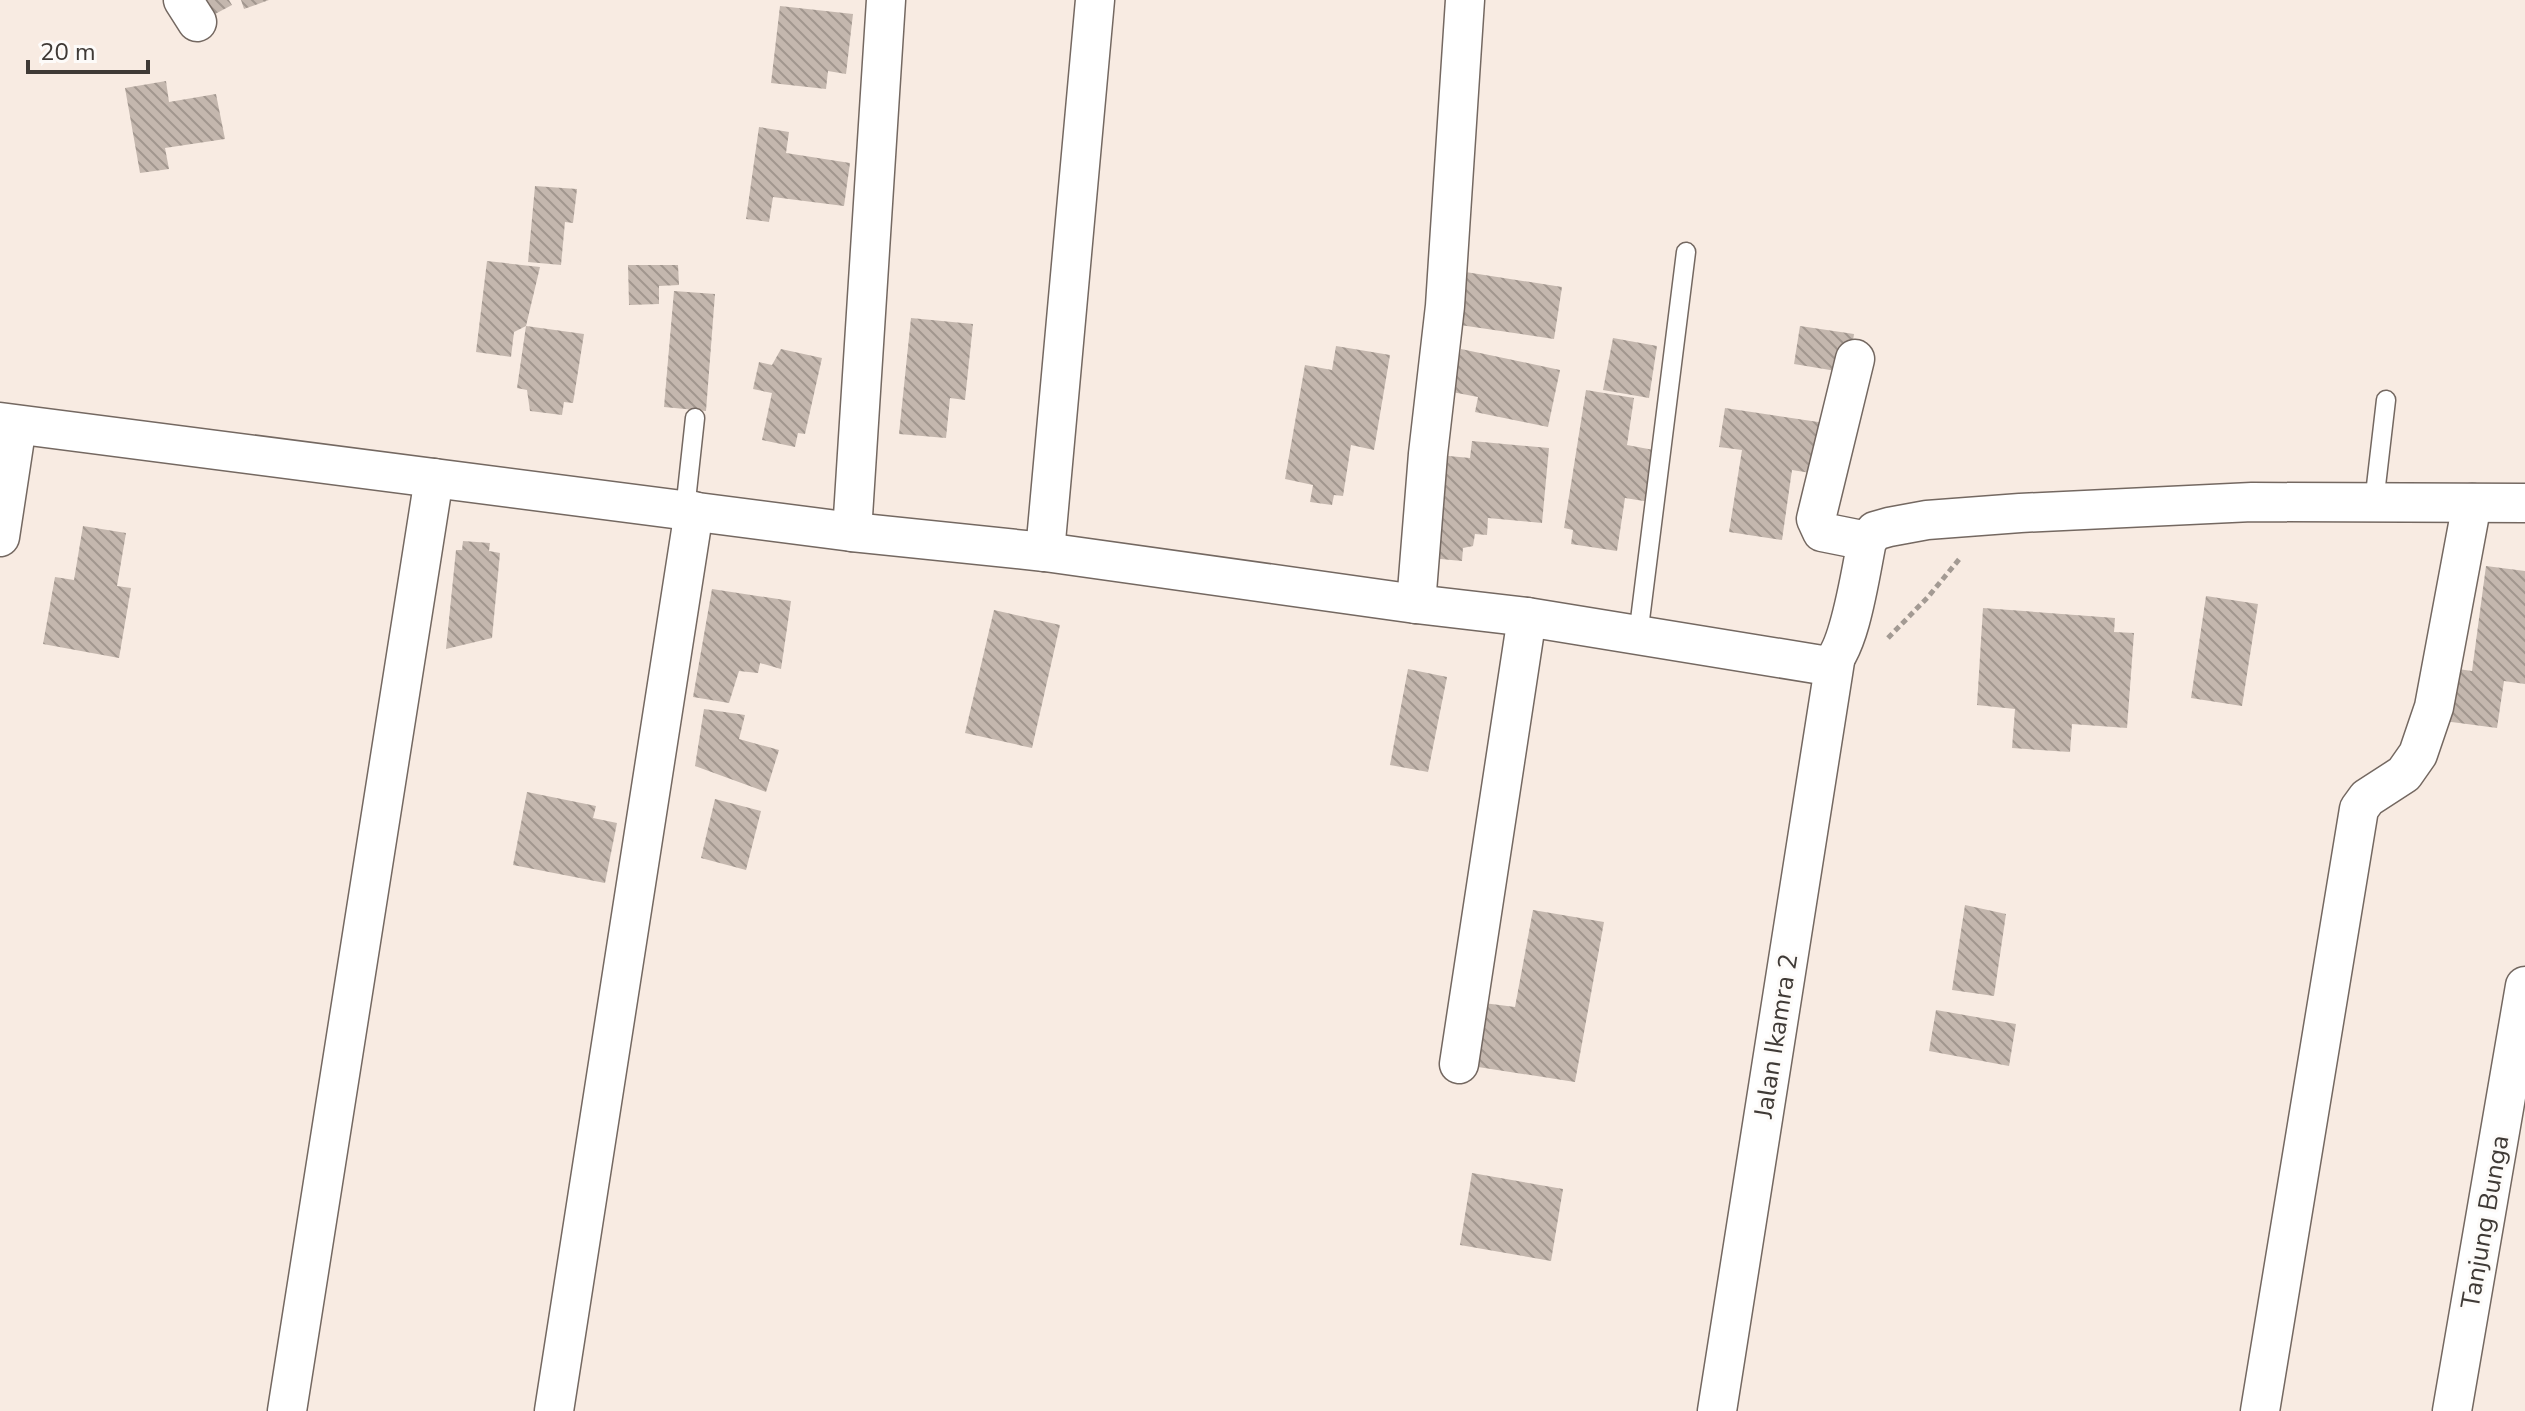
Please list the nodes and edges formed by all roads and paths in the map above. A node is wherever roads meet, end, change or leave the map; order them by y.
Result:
1 (886, 0) edge
2 (1095, 0) edge
3 (1465, 0) edge
4 (1686, 252) dead end
5 (1855, 359) dead end
6 (2386, 400) dead end
7 (695, 418) dead end
8 (8, 424) edge
9 (434, 478) junction
10 (2374, 503) junction
11 (2472, 503) junction
12 (2525, 503) edge
13 (689, 510) junction
14 (852, 532) junction
15 (0, 537) edge
16 (1867, 541) junction
17 (1045, 552) junction
18 (1965, 552) dead end
19 (1416, 604) junction
20 (1527, 617) junction
21 (1638, 636) junction
22 (1835, 661) junction
23 (2525, 986) edge
24 (1459, 1064) dead end
25 (287, 1411) edge
26 (554, 1411) edge
27 (1717, 1411) edge
28 (2260, 1411) edge
29 (2452, 1411) edge

1 - 14 street
2 - 17 street
3 - 19 street
4 - 21 lane
5 - 16 street
6 - 10 lane
7 - 13 lane
8 - 9 street
8 - 15 street
9 - 13 street
9 - 25 street
10 - 11 street
10 - 16 street
11 - 12 street
11 - 28 street
13 - 14 street
13 - 26 street
14 - 17 street
16 - 22 street, Jalan Ikamra 2
17 - 19 street
18 - 22 path
19 - 20 street
20 - 21 street
20 - 24 street
21 - 22 street
22 - 27 street, Jalan Ikamra 2
23 - 29 street, Tanjung Bunga

